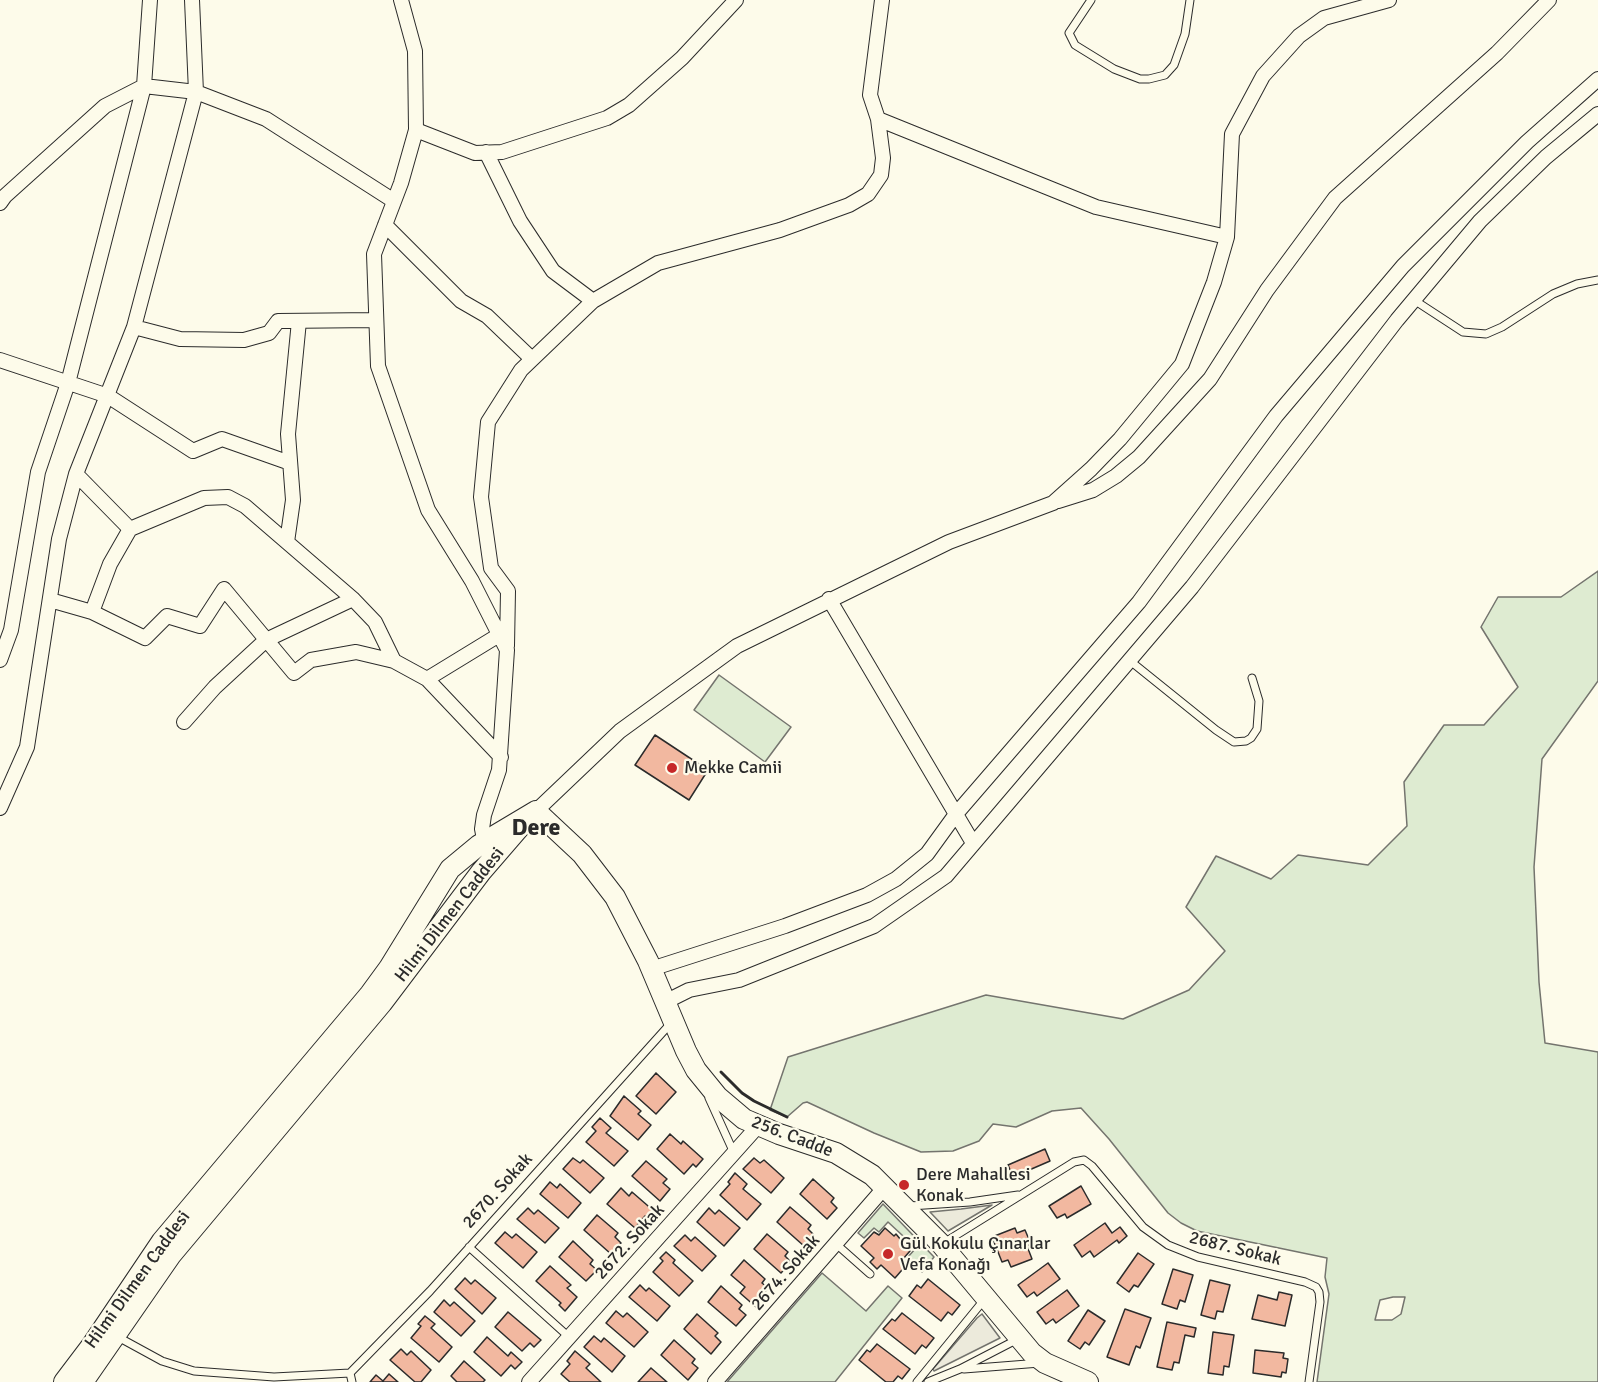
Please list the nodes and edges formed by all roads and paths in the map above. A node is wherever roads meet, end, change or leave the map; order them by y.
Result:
1 (150, 0) edge
2 (192, 0) edge
3 (401, 0) edge
4 (736, 0) edge
5 (882, 0) edge
6 (1090, 0) edge
7 (1190, 0) edge
8 (1389, 0) edge
9 (1549, 0) edge
10 (1598, 79) edge
11 (144, 86) junction
12 (196, 92) junction
13 (1598, 114) edge
14 (878, 119) junction
15 (416, 130) junction
16 (486, 152) junction
17 (394, 201) junction
18 (0, 203) edge
19 (385, 225) junction
20 (1227, 237) junction
21 (1598, 280) edge
22 (1414, 300) junction
23 (593, 301) junction
24 (376, 320) junction
25 (299, 321) junction
26 (134, 327) junction
27 (532, 359) junction
28 (0, 360) edge
29 (68, 383) junction
30 (108, 396) junction
31 (291, 463) junction
32 (76, 474) junction
33 (1053, 503) junction
34 (130, 529) junction
35 (287, 542) junction
36 (353, 599) junction
37 (829, 599) junction
38 (50, 600) junction
39 (92, 612) junction
40 (499, 634) junction
41 (266, 640) junction
42 (507, 650) junction
43 (0, 660) edge
44 (1129, 660) junction
45 (394, 661) junction
46 (1252, 678) dead end
47 (427, 679) junction
48 (184, 722) dead end
49 (501, 757) junction
50 (0, 808) edge
51 (536, 812) junction
52 (956, 814) junction
53 (973, 843) junction
54 (488, 851) junction
55 (651, 969) junction
56 (669, 1012) junction
57 (696, 1070) junction
58 (758, 1126) junction
59 (734, 1153) junction
60 (885, 1187) junction
61 (1023, 1194) junction
62 (905, 1207) junction
63 (835, 1243) junction
64 (941, 1244) junction
65 (469, 1247) junction
66 (870, 1274) dead end
67 (985, 1298) junction
68 (110, 1332) junction
69 (569, 1337) junction
70 (1018, 1339) junction
71 (1045, 1363) junction
72 (960, 1369) junction
73 (350, 1373) junction
74 (274, 1380) edge
75 (531, 1381) edge
76 (64, 1382) edge
77 (83, 1382) edge
78 (352, 1382) edge
79 (715, 1382) edge
80 (917, 1382) edge
81 (928, 1382) edge
82 (1088, 1382) edge
83 (1309, 1382) edge

1 - 11 street
2 - 12 street
3 - 15 street
4 - 16 street
5 - 14 street
6 - 7 lane
8 - 20 street
9 - 33 street
10 - 52 street
11 - 12 street
11 - 18 street
11 - 29 street
12 - 17 street
12 - 26 street
13 - 22 street
14 - 20 street
14 - 23 street
15 - 16 street
15 - 17 street
16 - 23 street
17 - 19 street
19 - 24 street
19 - 27 street
20 - 33 street
21 - 22 lane
22 - 44 street
23 - 27 street
24 - 25 street
24 - 40 street
25 - 26 street
25 - 31 street
26 - 30 street
27 - 42 street
28 - 29 street
29 - 30 street
29 - 43 street
30 - 31 street
30 - 32 street
31 - 35 street
32 - 34 street
32 - 38 street
33 - 37 street
34 - 35 street
34 - 39 street
35 - 36 street
36 - 41 street
36 - 45 street
37 - 51 street
37 - 52 street
38 - 39 street
38 - 50 street
39 - 41 street
40 - 42 street
40 - 47 street
41 - 45 street
41 - 48 street
42 - 49 street
44 - 46 lane
44 - 53 street
45 - 47 street
47 - 49 street
49 - 54 street
51 - 54 street, Hilmi Dilmen Caddesi
51 - 55 street, 256. Cadde
52 - 53 street
52 - 55 street
53 - 56 street
54 - 68 street, Hilmi Dilmen Caddesi
55 - 56 street, 256. Cadde
56 - 57 street, 256. Cadde
56 - 65 lane, 2670. Sokak
57 - 58 street, 256. Cadde
57 - 59 lane
58 - 59 street, 2672. Sokak
58 - 60 street, 256. Cadde
59 - 69 street, 2672. Sokak
60 - 62 street, 256. Cadde
60 - 63 street, 2674. Sokak
61 - 62 lane, 2687. Sokak
61 - 64 lane, 2687. Sokak
61 - 83 lane, 2687. Sokak
62 - 64 street, 256. Cadde
63 - 66 lane
63 - 79 street, 2674. Sokak
64 - 67 street, 256. Cadde
65 - 69 lane
65 - 73 lane, 2670. Sokak
67 - 70 street, 256. Cadde
67 - 80 lane
68 - 74 lane
68 - 76 street, Hilmi Dilmen Caddesi
68 - 77 street, Hilmi Dilmen Caddesi
69 - 75 street, 2672. Sokak
70 - 71 street, 256. Cadde
70 - 72 lane
71 - 72 lane
71 - 82 street, 256. Cadde
72 - 81 lane
73 - 74 lane
73 - 78 lane

